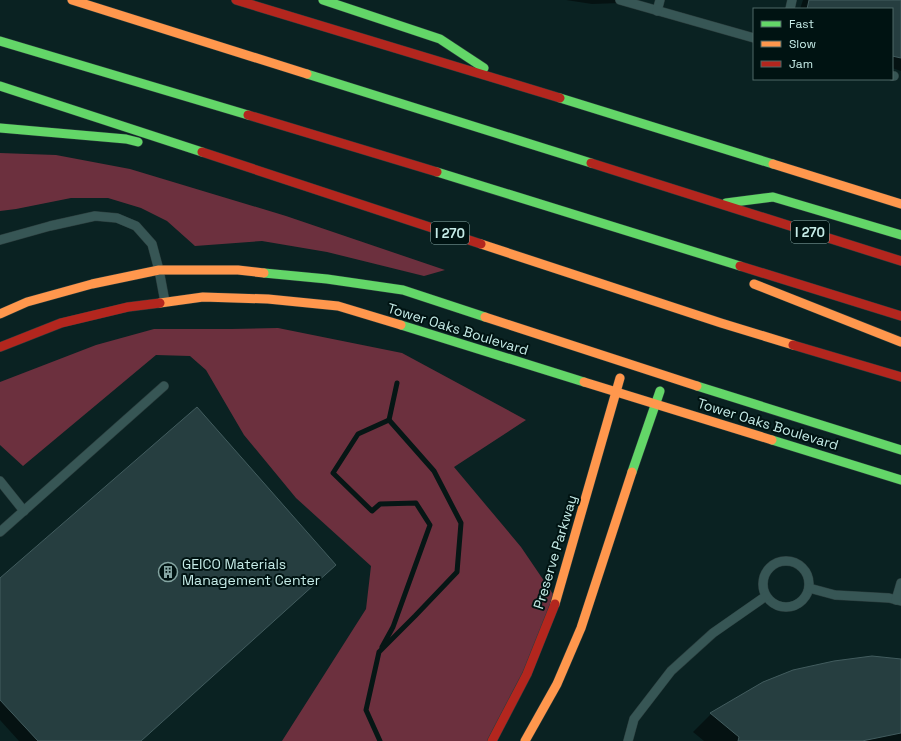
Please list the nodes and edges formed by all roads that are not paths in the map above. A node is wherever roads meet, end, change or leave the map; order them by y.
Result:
1 (72, 0) edge
2 (236, 0) edge
3 (323, 0) edge
4 (620, 0) edge
5 (660, 0) edge
6 (657, 11) junction
7 (753, 38) edge
8 (0, 41) edge
9 (504, 81) junction
10 (0, 86) edge
11 (0, 128) edge
12 (255, 169) junction
13 (719, 204) junction
14 (901, 204) edge
15 (595, 221) junction
16 (901, 235) edge
17 (0, 240) edge
18 (901, 261) edge
19 (704, 264) dead end
20 (159, 270) junction
21 (748, 282) dead end
22 (165, 302) junction
23 (0, 314) edge
24 (901, 316) edge
25 (901, 342) edge
26 (0, 347) edge
27 (624, 363) junction
28 (667, 377) junction
29 (901, 377) edge
30 (164, 386) dead end
31 (616, 392) junction
32 (655, 403) junction
33 (901, 450) edge
34 (901, 480) edge
35 (0, 481) edge
36 (24, 511) junction
37 (0, 532) edge
38 (901, 583) edge
39 (809, 588) junction
40 (766, 596) junction
41 (898, 600) edge
42 (492, 741) edge
43 (525, 741) edge
44 (628, 741) edge

1 - 13 main road, I 270
2 - 9 main road
3 - 9 main road
4 - 6 lane
5 - 6 lane
6 - 7 lane
8 - 15 main road
9 - 14 main road
10 - 12 main road, I 270
11 - 12 main road
12 - 29 main road, I 270
13 - 16 main road
13 - 18 main road, I 270
15 - 19 main road
15 - 24 main road
17 - 20 lane
20 - 22 lane
20 - 23 main road, Tower Oaks Boulevard
20 - 27 main road, Tower Oaks Boulevard
21 - 25 main road
22 - 26 main road, Tower Oaks Boulevard
22 - 31 main road, Tower Oaks Boulevard
27 - 28 main road, Tower Oaks Boulevard
27 - 31 main road, Preserve Parkway
28 - 32 main road
28 - 33 main road, Tower Oaks Boulevard
30 - 36 lane
31 - 32 main road, Tower Oaks Boulevard
31 - 42 main road, Preserve Parkway
32 - 34 main road, Tower Oaks Boulevard
32 - 43 main road
35 - 36 lane
36 - 37 lane
38 - 41 lane
39 - 40 lane
39 - 40 lane
39 - 41 lane
40 - 44 lane

